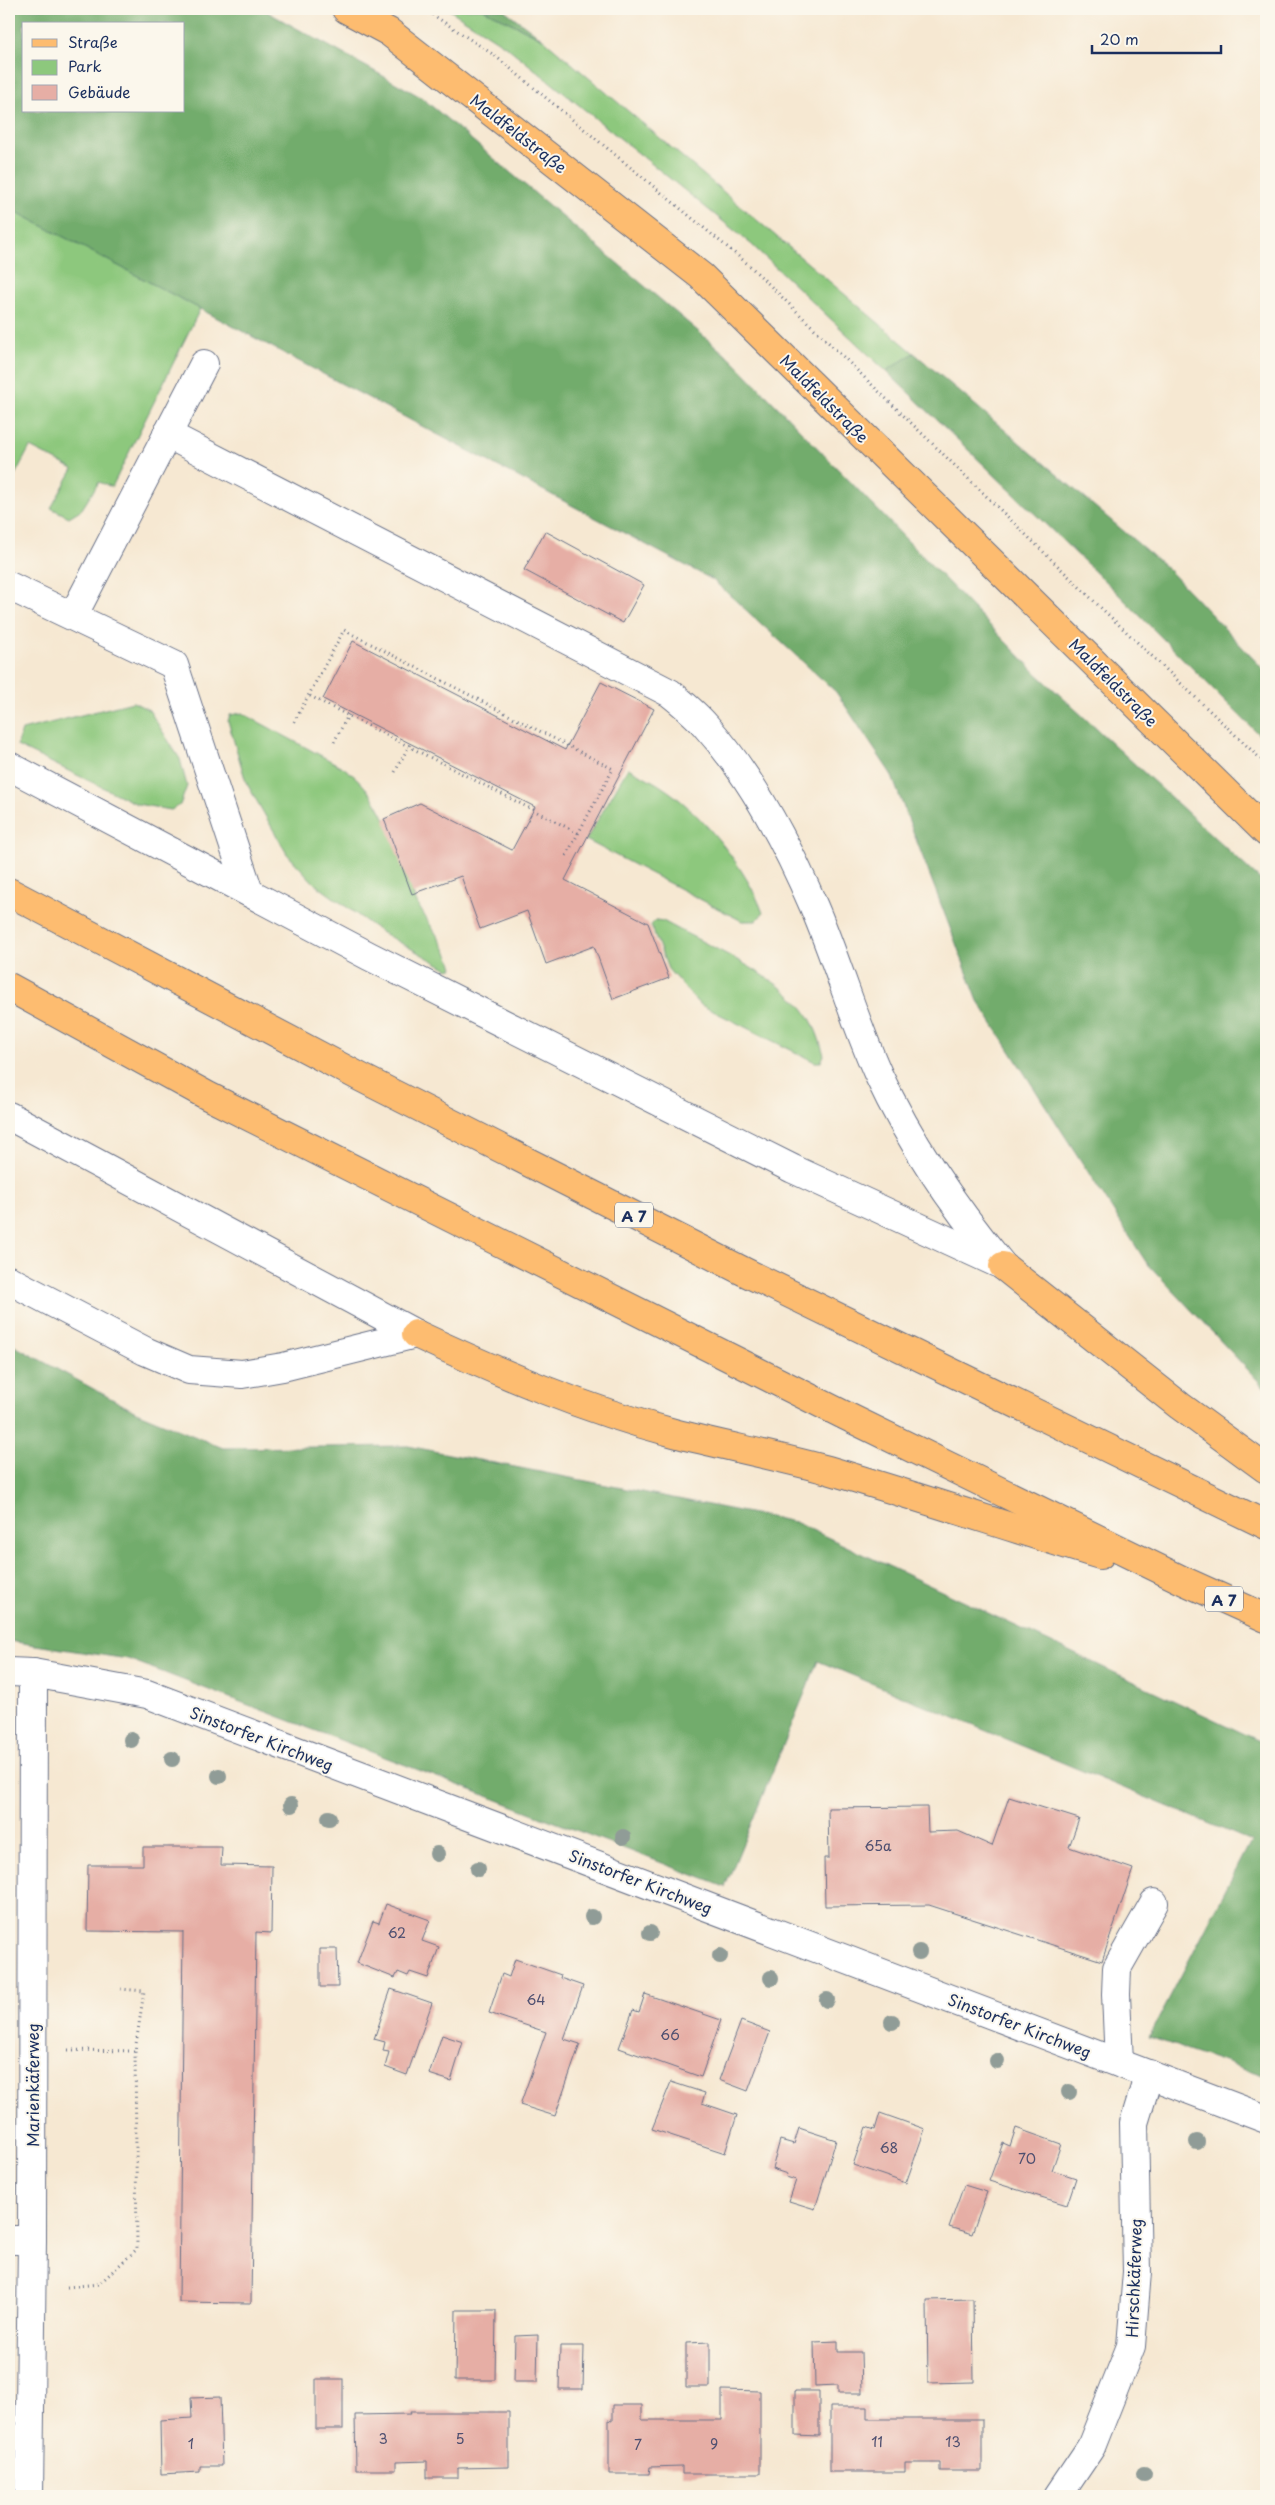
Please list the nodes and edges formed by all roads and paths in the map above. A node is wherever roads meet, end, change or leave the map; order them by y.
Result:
1 (346, 9) edge
2 (204, 364) dead end
3 (167, 434) junction
4 (9, 586) edge
5 (73, 616) junction
6 (310, 696) junction
7 (349, 714) junction
8 (294, 722) dead end
9 (334, 742) dead end
10 (409, 745) junction
11 (9, 766) edge
12 (395, 772) dead end
13 (1266, 832) edge
14 (580, 834) junction
15 (566, 856) dead end
16 (9, 892) edge
17 (249, 892) junction
18 (9, 987) edge
19 (9, 1116) edge
20 (1003, 1266) junction
21 (9, 1280) edge
22 (416, 1334) junction
23 (1266, 1469) edge
24 (1266, 1525) edge
25 (1182, 1580) junction
26 (1266, 1618) edge
27 (21, 1672) edge
28 (1154, 1903) dead end
29 (121, 1989) dead end
30 (32, 2050) junction
31 (135, 2051) junction
32 (1118, 2063) junction
33 (1149, 2074) junction
34 (1266, 2119) edge
35 (20, 2240) edge
36 (31, 2290) junction
37 (29, 2496) edge
38 (1058, 2496) edge

1 - 13 main road, Maldfeldstraße
2 - 3 street
3 - 5 street
3 - 20 street
4 - 5 street
5 - 17 street
6 - 7 path
6 - 8 path
6 - 14 path
7 - 9 path
7 - 10 path
10 - 12 path
10 - 14 path
11 - 17 street
14 - 15 path
16 - 24 main road, A 7
17 - 20 street
18 - 25 main road, A 7
19 - 22 street
20 - 23 main road
21 - 22 street
22 - 25 main road
25 - 26 main road, A 7
27 - 30 street, Marienkäferweg
27 - 32 street, Sinstorfer Kirchweg
28 - 32 street
29 - 31 path
30 - 31 path
30 - 35 street, Marienkäferweg
31 - 36 path
32 - 33 street, Sinstorfer Kirchweg
33 - 34 street, Sinstorfer Kirchweg
33 - 38 street, Hirschkäferweg
35 - 36 street, Marienkäferweg
36 - 37 street, Marienkäferweg

